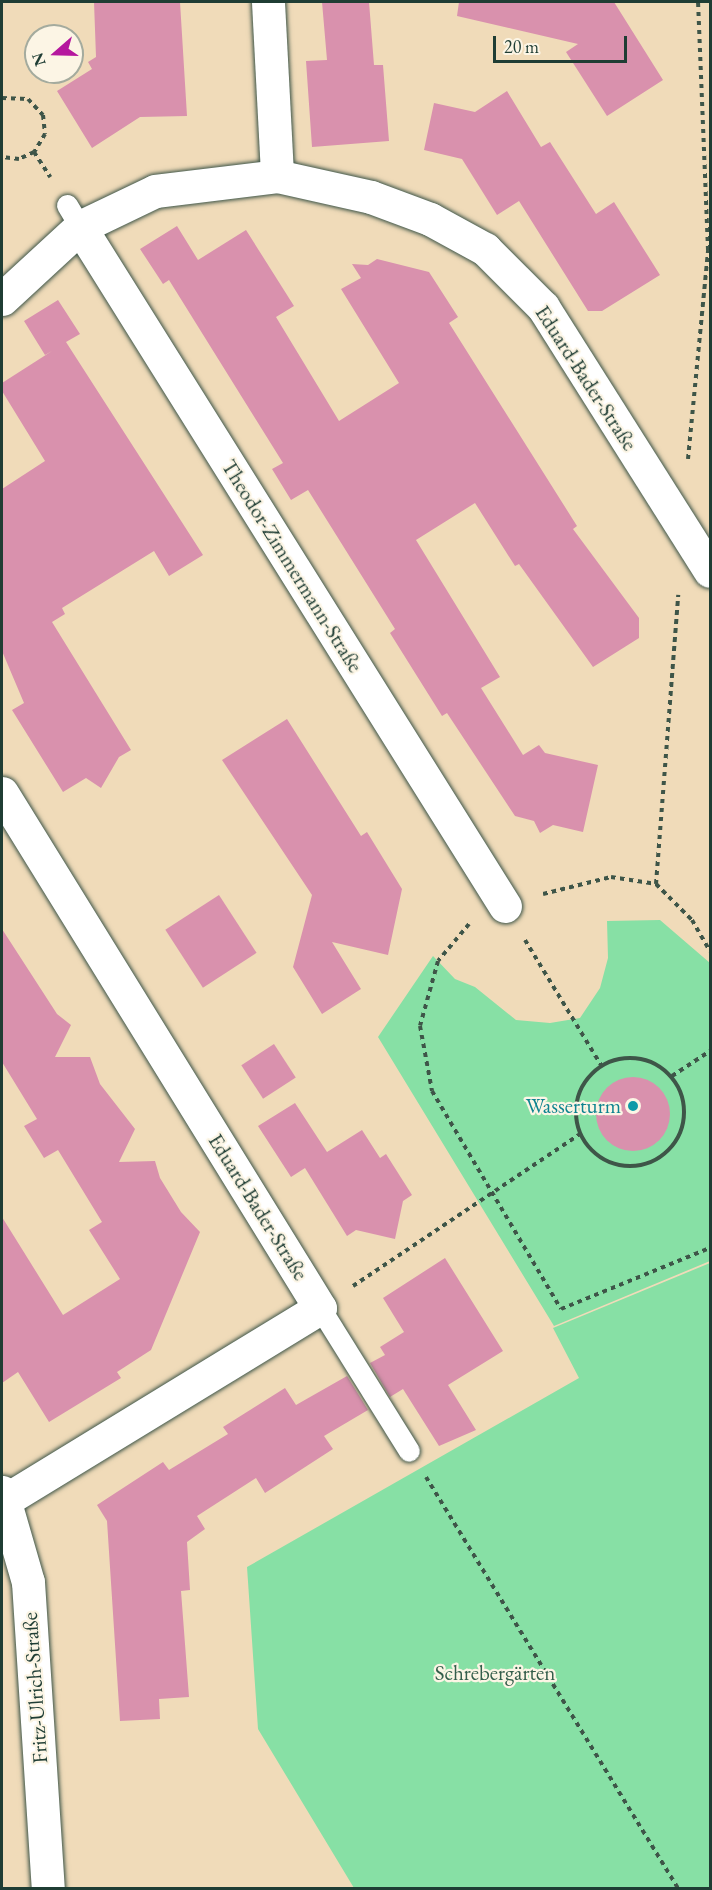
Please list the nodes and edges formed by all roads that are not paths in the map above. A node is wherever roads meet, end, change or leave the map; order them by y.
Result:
1 (268, 2) edge
2 (277, 176) junction
3 (73, 216) junction
4 (2, 299) edge
5 (711, 571) edge
6 (2, 793) edge
7 (505, 906) road end
8 (320, 1308) junction
9 (409, 1451) road end
10 (4, 1496) edge
11 (48, 1888) edge

1 - 2 street
2 - 3 street, Eduard-Bader-Straße
2 - 5 street, Eduard-Bader-Straße
3 - 4 street, Eduard-Bader-Straße
3 - 7 street, Theodor-Zimmermann-Straße
6 - 8 street, Eduard-Bader-Straße
8 - 9 lane
8 - 10 street
10 - 11 street, Fritz-Ulrich-Straße

